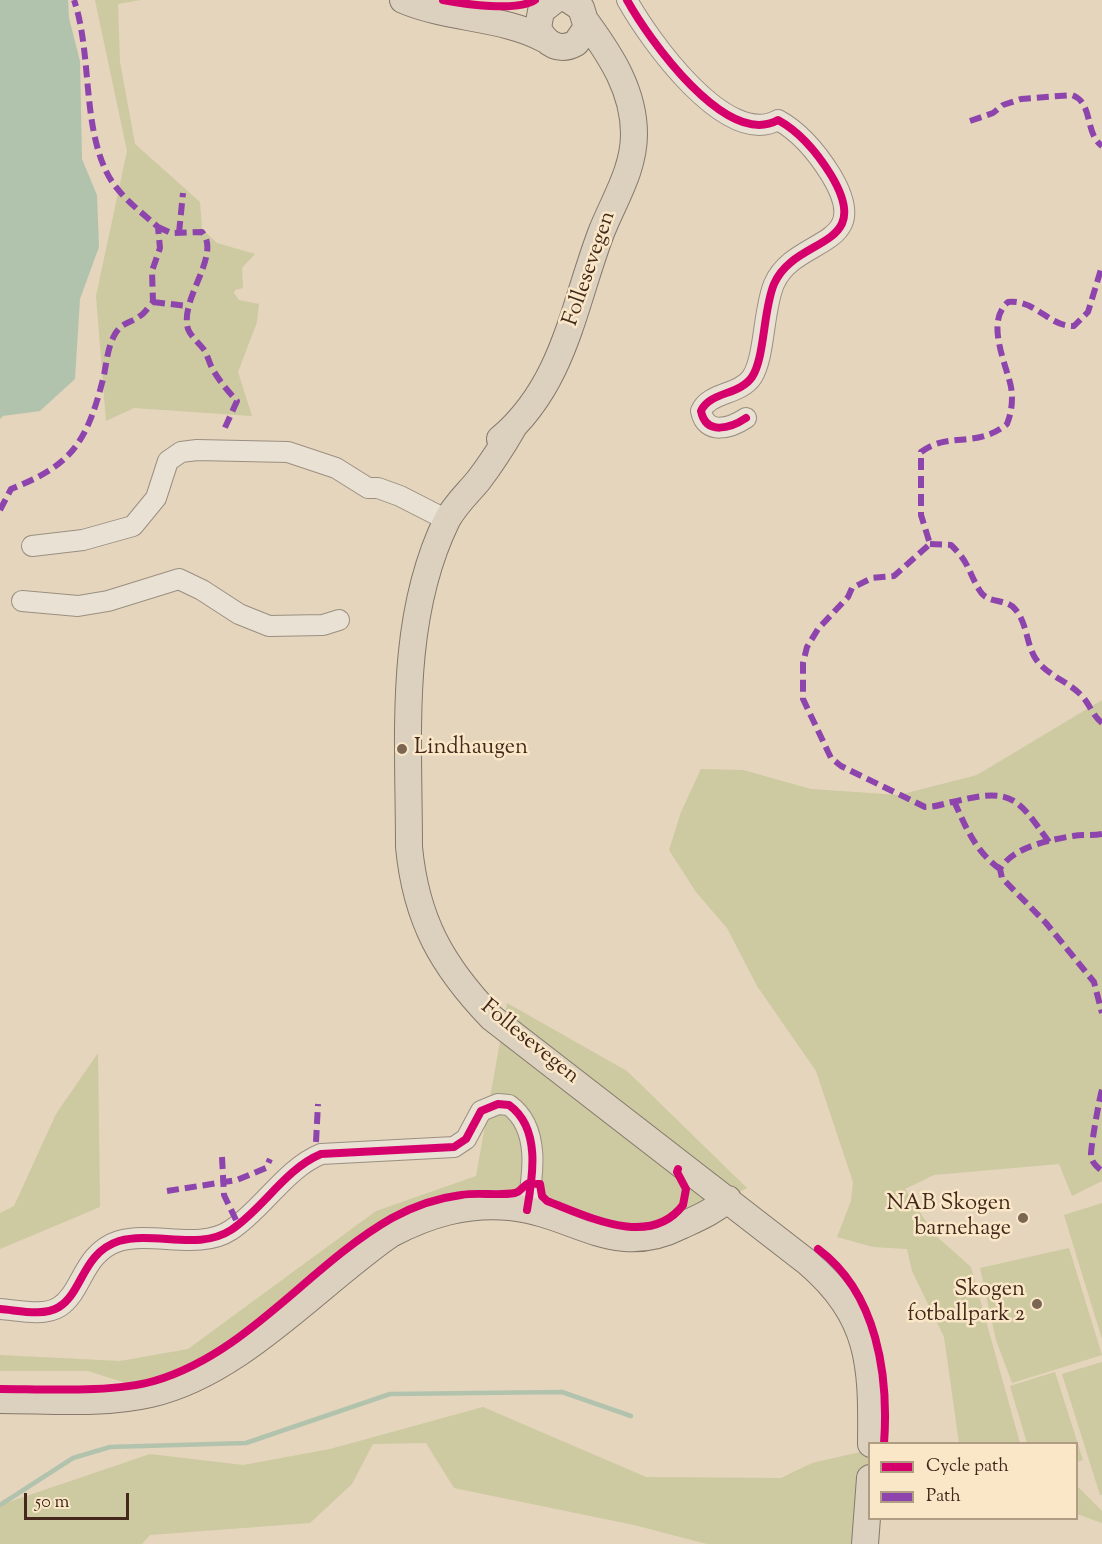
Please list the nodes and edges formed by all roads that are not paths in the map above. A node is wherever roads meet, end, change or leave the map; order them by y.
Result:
1 (403, 0) edge
2 (627, 0) edge
3 (552, 2) edge
4 (580, 8) edge
5 (465, 16) junction
6 (555, 43) junction
7 (628, 98) junction
8 (746, 418) dead end
9 (444, 511) junction
10 (33, 546) dead end
11 (22, 601) dead end
12 (339, 620) dead end
13 (708, 1183) junction
14 (728, 1199) junction
15 (526, 1210) junction
16 (683, 1225) junction
17 (0, 1309) edge
18 (0, 1400) edge
19 (871, 1442) edge
20 (868, 1504) edge
21 (865, 1544) edge

1 - 5 main road, Follesevegen
2 - 8 street
3 - 5 main road, Follesevegen
3 - 6 main road
4 - 6 main road
4 - 7 main road, Follesevegen
5 - 6 main road, Follesevegen
6 - 7 main road, Follesevegen
7 - 9 main road, Follesevegen
9 - 10 street
9 - 13 main road, Follesevegen
11 - 12 street
13 - 14 main road, Follesevegen
13 - 16 main road
14 - 16 main road
14 - 19 main road, Follesevegen
15 - 16 main road
15 - 17 street
15 - 18 main road
20 - 21 main road

